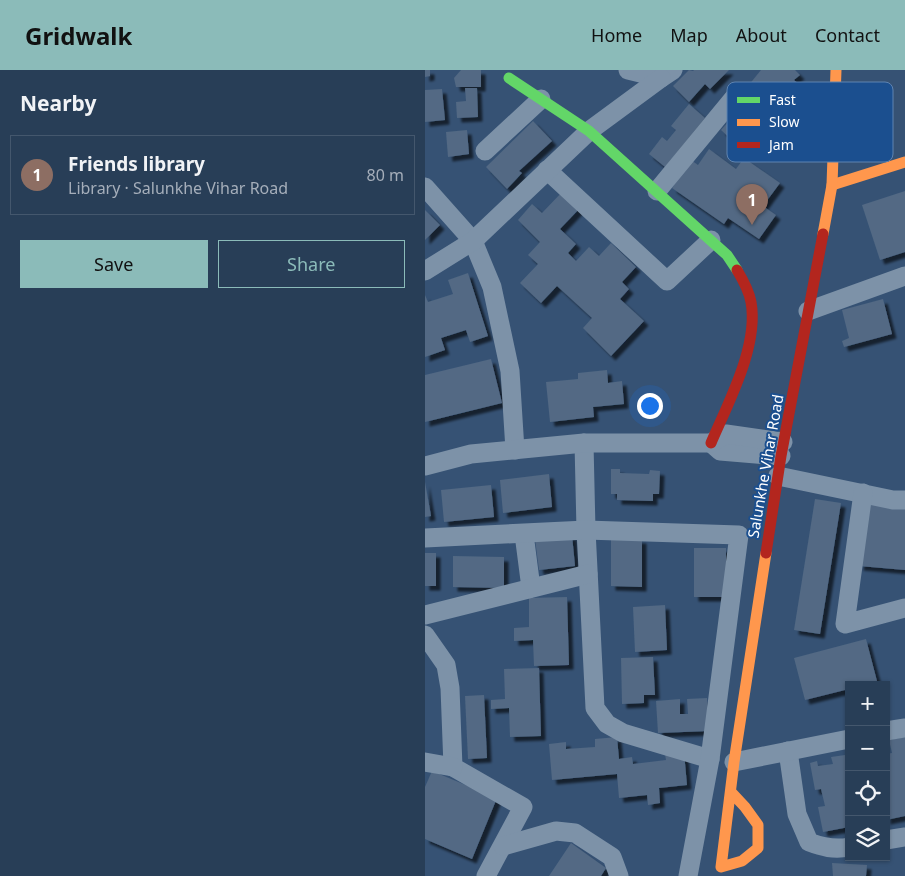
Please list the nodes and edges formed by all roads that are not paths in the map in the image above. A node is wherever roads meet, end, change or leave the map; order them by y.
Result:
1 (628, 70) edge
2 (667, 74) edge
3 (509, 78) dead end
4 (541, 98) junction
5 (727, 106) edge
6 (589, 131) junction
7 (485, 152) dead end
8 (832, 162) edge
9 (905, 162) edge
10 (547, 170) junction
11 (831, 185) junction
12 (425, 187) edge
13 (657, 191) junction
14 (711, 240) junction
15 (473, 241) junction
16 (425, 271) edge
17 (905, 276) edge
18 (808, 311) junction
19 (584, 443) junction
20 (711, 443) junction
21 (782, 449) junction
22 (515, 450) junction
23 (425, 466) edge
24 (777, 476) junction
25 (863, 493) junction
26 (905, 500) edge
27 (586, 530) junction
28 (524, 534) junction
29 (425, 538) edge
30 (588, 574) junction
31 (531, 588) junction
32 (905, 608) edge
33 (425, 615) edge
34 (425, 635) edge
35 (905, 728) edge
36 (890, 730) edge
37 (845, 740) edge
38 (788, 751) junction
39 (710, 759) junction
40 (425, 762) edge
41 (734, 762) junction
42 (453, 767) junction
43 (731, 792) junction
44 (905, 836) edge
45 (890, 839) edge
46 (503, 846) junction
47 (845, 848) edge
48 (486, 876) edge
49 (619, 876) edge
50 (688, 876) edge

1 - 2 street
2 - 6 street
3 - 4 street
4 - 6 street
4 - 7 street
5 - 13 street
6 - 10 street
6 - 13 street
8 - 11 street, Salunkhe Vihar Road
9 - 11 street
10 - 14 street
10 - 15 street
11 - 18 street, Salunkhe Vihar Road
12 - 15 street
13 - 14 street
14 - 20 street
15 - 16 street
15 - 22 street
17 - 18 street
18 - 21 street, Salunkhe Vihar Road
19 - 20 street
19 - 22 street
19 - 27 street
20 - 21 street
21 - 24 street, Salunkhe Vihar Road
22 - 23 street
24 - 25 street
24 - 41 street, Salunkhe Vihar Road
25 - 26 street
25 - 32 street
27 - 28 street
27 - 30 street
27 - 39 street
28 - 29 street
28 - 31 street
30 - 31 street
30 - 39 street
31 - 33 street
34 - 42 street
35 - 36 street
37 - 38 street
38 - 41 street
38 - 47 street
39 - 50 street
40 - 42 street
41 - 43 street, Salunkhe Vihar Road
42 - 46 street
43 - 43 street, Salunkhe Vihar Road
44 - 45 street
46 - 48 street
46 - 49 street

